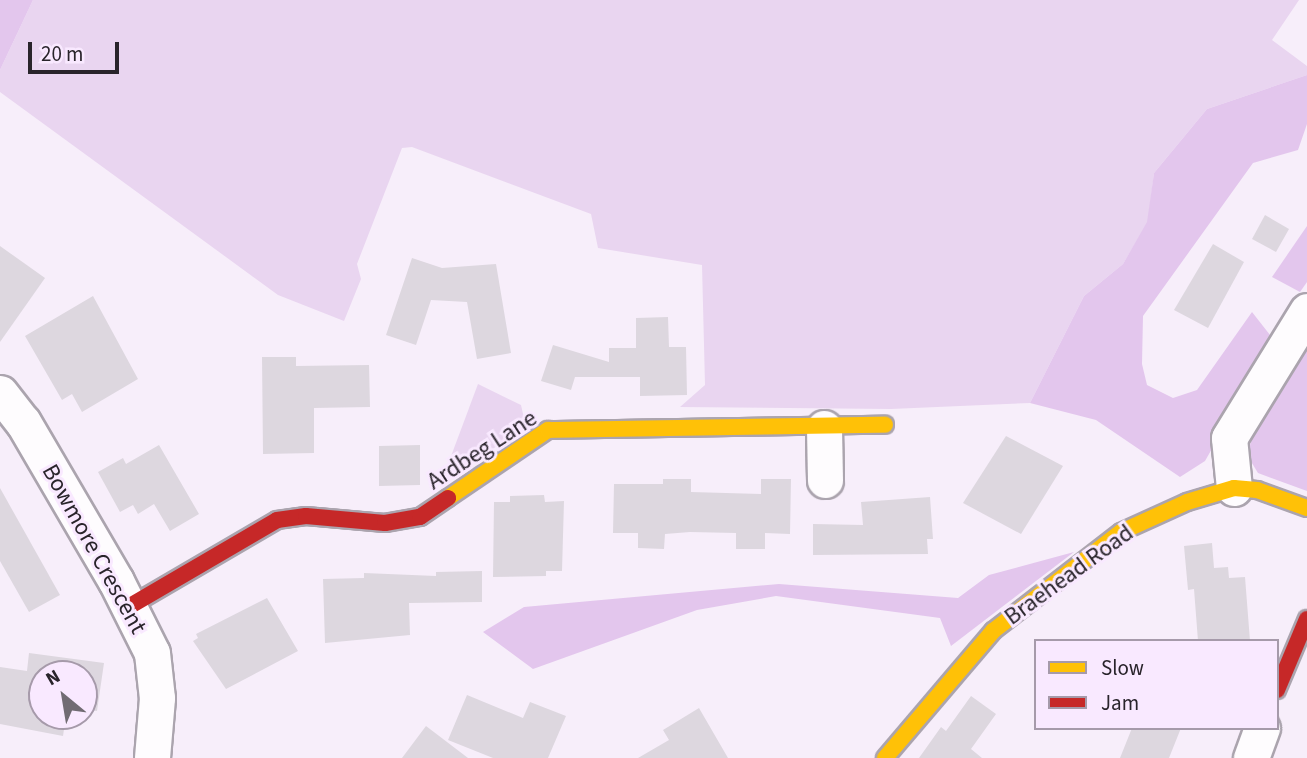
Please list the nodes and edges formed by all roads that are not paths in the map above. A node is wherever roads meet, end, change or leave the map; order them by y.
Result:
1 (1307, 311) edge
2 (0, 393) edge
3 (885, 425) dead end
4 (824, 428) junction
5 (825, 480) dead end
6 (1234, 488) junction
7 (1307, 508) edge
8 (130, 606) junction
9 (1307, 619) edge
10 (1279, 685) edge
11 (1261, 730) edge
12 (152, 758) edge
13 (885, 758) edge
14 (1251, 758) edge

1 - 6 street
2 - 8 street, Bowmore Crescent
3 - 4 street, Ardbeg Lane
4 - 5 street
4 - 8 street, Ardbeg Lane
6 - 7 street
6 - 13 street, Braehead Road
8 - 12 street, Bowmore Crescent
9 - 10 street
11 - 14 street

